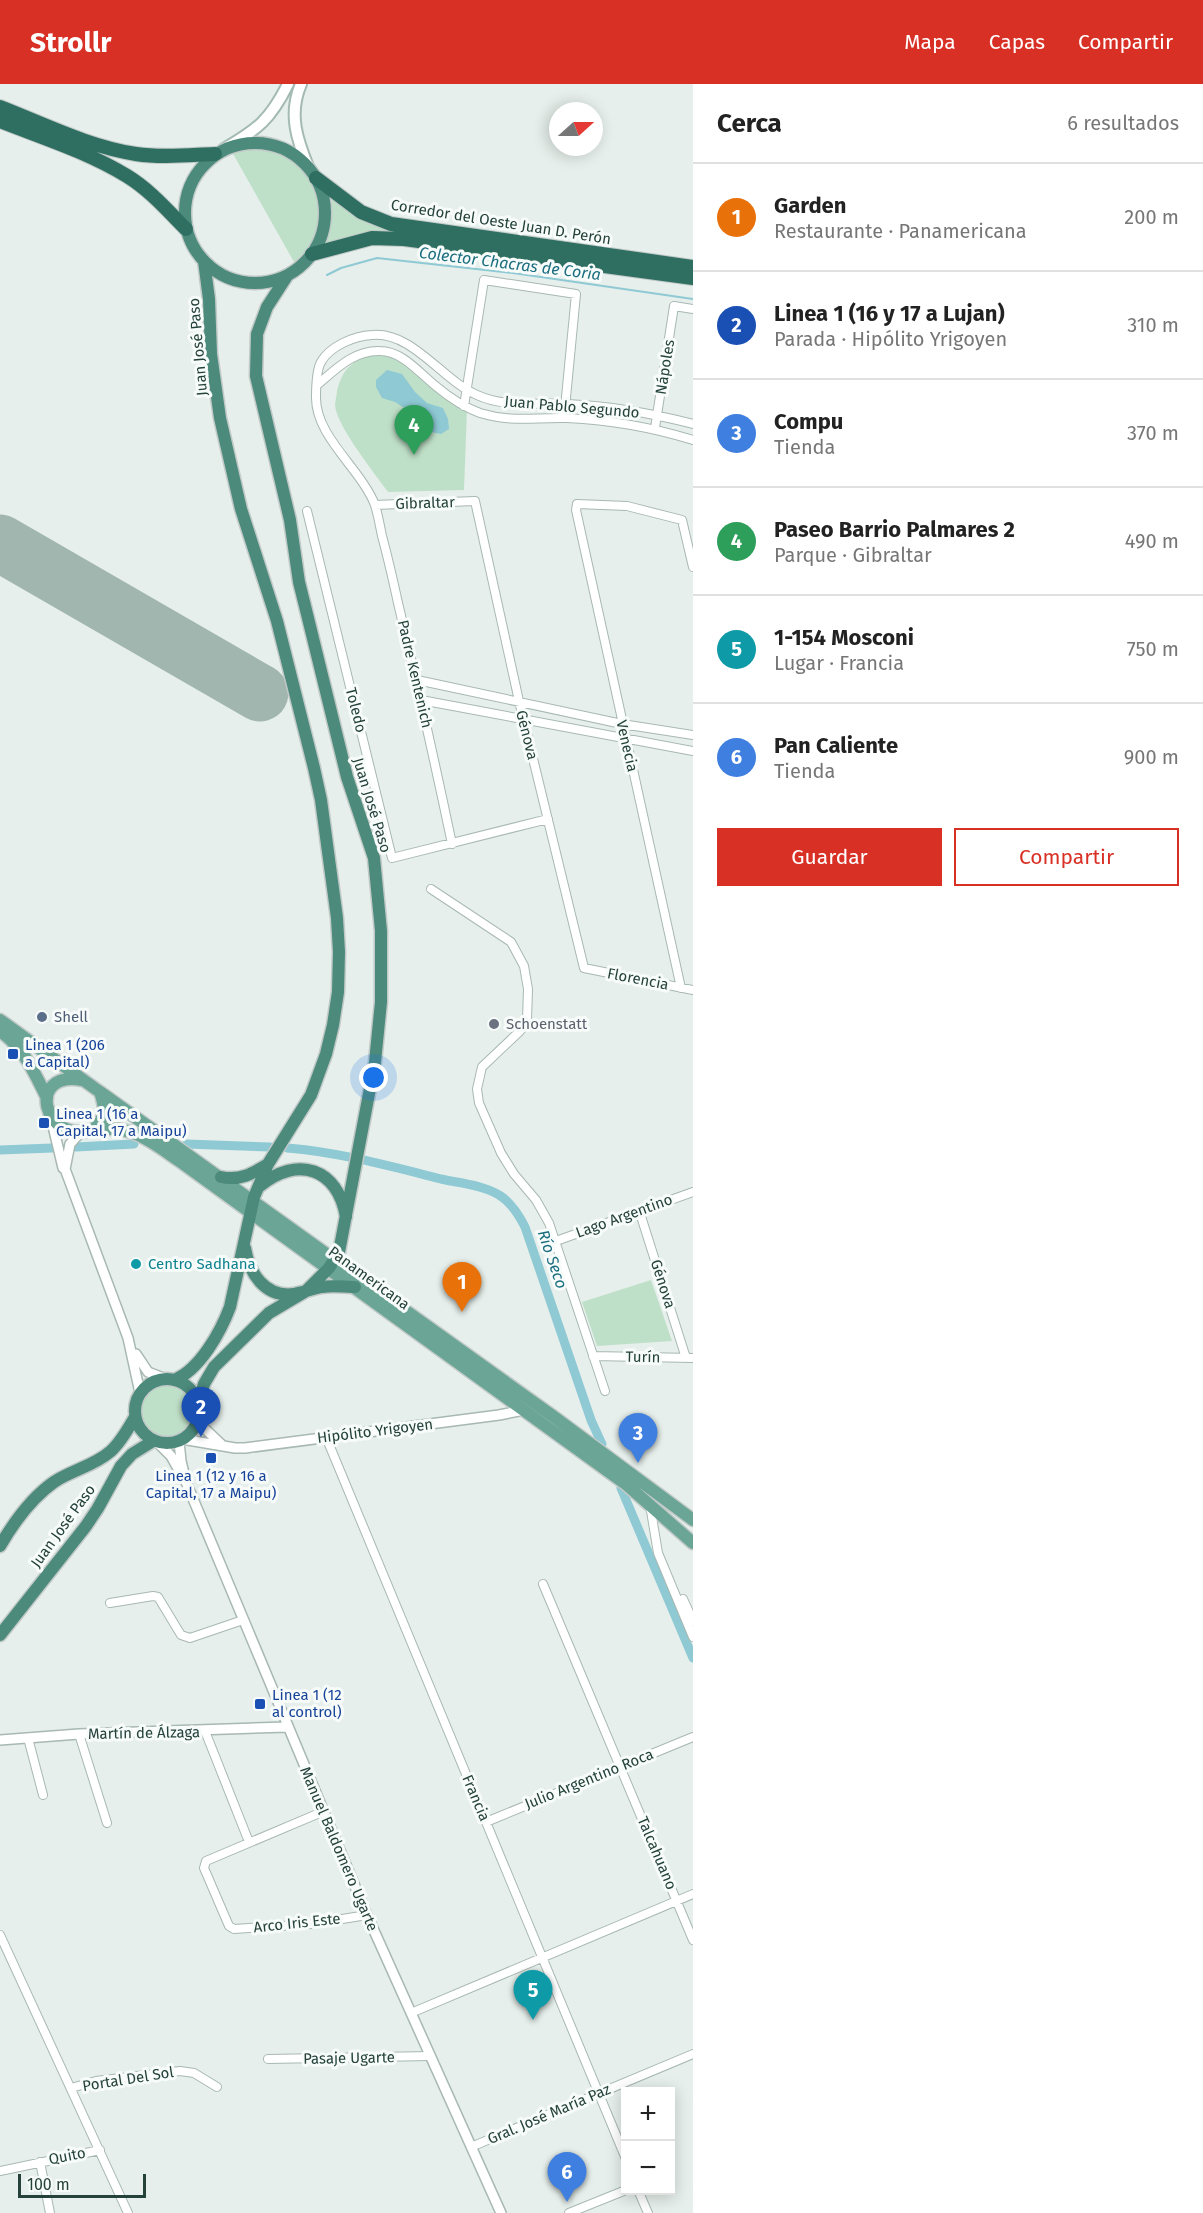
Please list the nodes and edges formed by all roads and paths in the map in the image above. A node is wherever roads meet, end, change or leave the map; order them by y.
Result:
1 (288, 84) edge
2 (301, 84) edge
3 (0, 107) edge
4 (0, 121) edge
5 (220, 151) junction
6 (313, 173) junction
7 (186, 229) junction
8 (312, 254) junction
9 (204, 261) junction
10 (693, 267) edge
11 (287, 276) junction
12 (693, 278) edge
13 (693, 309) edge
14 (317, 385) junction
15 (467, 390) junction
16 (564, 404) junction
17 (464, 406) junction
18 (657, 415) junction
19 (564, 418) junction
20 (693, 424) edge
21 (655, 428) junction
22 (693, 440) edge
23 (475, 501) joint
24 (375, 505) junction
25 (307, 511) dead end
26 (693, 567) edge
27 (417, 680) junction
28 (421, 700) junction
29 (519, 700) junction
30 (523, 718) junction
31 (622, 724) junction
32 (693, 735) edge
33 (625, 738) junction
34 (693, 751) edge
35 (548, 819) junction
36 (452, 844) junction
37 (431, 889) dead end
38 (584, 968) joint
39 (681, 988) junction
40 (693, 990) edge
41 (0, 1020) edge
42 (0, 1030) edge
43 (82, 1080) junction
44 (100, 1092) junction
45 (47, 1098) junction
46 (50, 1114) junction
47 (93, 1130) junction
48 (80, 1133) junction
49 (268, 1164) junction
50 (221, 1177) junction
51 (68, 1178) junction
52 (259, 1186) junction
53 (693, 1192) edge
54 (251, 1206) junction
55 (639, 1210) junction
56 (347, 1222) junction
57 (244, 1240) junction
58 (556, 1241) junction
59 (332, 1264) junction
60 (355, 1287) junction
61 (306, 1291) junction
62 (128, 1338) junction
63 (593, 1356) junction
64 (690, 1358) edge
65 (170, 1380) junction
66 (605, 1391) dead end
67 (140, 1393) junction
68 (198, 1410) junction
69 (524, 1410) junction
70 (135, 1417) junction
71 (326, 1437) junction
72 (181, 1440) junction
73 (155, 1441) junction
74 (226, 1447) junction
75 (604, 1458) junction
76 (624, 1478) junction
77 (186, 1482) junction
78 (649, 1503) junction
79 (693, 1520) edge
80 (693, 1543) edge
81 (0, 1546) edge
82 (658, 1553) junction
83 (543, 1584) dead end
84 (111, 1603) dead end
85 (243, 1620) junction
86 (693, 1621) edge
87 (0, 1635) edge
88 (693, 1637) edge
89 (287, 1727) junction
90 (205, 1731) junction
91 (79, 1734) junction
92 (693, 1737) edge
93 (28, 1738) junction
94 (0, 1740) edge
95 (620, 1767) junction
96 (43, 1796) dead end
97 (322, 1812) junction
98 (486, 1822) junction
99 (107, 1823) dead end
100 (249, 1842) junction
101 (693, 1894) edge
102 (677, 1901) junction
103 (367, 1915) junction
104 (0, 1935) edge
105 (693, 1940) edge
106 (542, 1959) junction
107 (411, 2013) junction
108 (693, 2054) edge
109 (430, 2056) junction
110 (268, 2059) dead end
111 (217, 2087) dead end
112 (71, 2088) junction
113 (598, 2093) junction
114 (471, 2147) junction
115 (621, 2147) edge
116 (100, 2150) junction
117 (40, 2162) junction
118 (0, 2171) edge
119 (621, 2192) edge
120 (640, 2195) edge
121 (50, 2213) edge
122 (128, 2213) edge
123 (501, 2213) edge
124 (569, 2213) edge
125 (648, 2213) edge

1 - 5 main road
2 - 6 main road
3 - 5 highway
4 - 7 highway
5 - 6 highway
5 - 7 highway
6 - 8 highway
6 - 10 highway, Corredor del Oeste Juan D. Perón
7 - 9 highway
8 - 11 highway
8 - 12 highway, Corredor del Oeste Juan D. Perón
9 - 11 highway
9 - 49 highway, Juan José Paso
11 - 56 highway, Juan José Paso
13 - 18 street, Nápoles
14 - 15 street, Juan Pablo Segundo
14 - 17 street, Juan Pablo Segundo
14 - 24 street, Juan Pablo Segundo
15 - 16 street, Juan Pablo Segundo
15 - 16 street
15 - 17 street
16 - 18 street, Juan Pablo Segundo
16 - 19 street
17 - 19 street, Juan Pablo Segundo
18 - 20 street, Juan Pablo Segundo
18 - 21 street, Nápoles
19 - 21 street, Juan Pablo Segundo
21 - 22 street, Juan Pablo Segundo
23 - 24 street, Gibraltar
23 - 29 street, Génova
24 - 27 street, Padre Kentenich
25 - 36 street, Toledo
26 - 31 street, Venecia
27 - 28 street, Padre Kentenich
27 - 29 street
28 - 30 street
28 - 36 street, Padre Kentenich
29 - 30 street, Génova
29 - 31 street
30 - 33 street
30 - 35 street, Génova
31 - 32 street
31 - 33 street, Venecia
33 - 34 street
33 - 39 street, Venecia
35 - 36 street, Toledo
35 - 38 street, Génova
37 - 58 street
38 - 39 street, Florencia
39 - 40 street, Florencia
41 - 43 main road, Panamericana
42 - 45 main road
43 - 44 main road, Panamericana
43 - 45 main road
44 - 47 main road
44 - 50 main road, Panamericana
45 - 46 main road
46 - 48 main road
46 - 51 street
47 - 48 main road, Panamericana
47 - 54 main road, Panamericana
48 - 51 street
49 - 50 highway
49 - 52 highway, Juan José Paso
50 - 54 main road, Panamericana
51 - 62 street
52 - 54 highway, Juan José Paso
52 - 56 highway
53 - 55 street, Lago Argentino
54 - 57 highway, Juan José Paso
54 - 59 main road, Panamericana
55 - 58 street, Lago Argentino
55 - 64 street, Génova
56 - 59 highway, Juan José Paso
57 - 61 highway
57 - 65 highway, Juan José Paso
58 - 63 street
59 - 60 main road, Panamericana
59 - 61 highway, Juan José Paso
59 - 75 main road, Panamericana
60 - 61 highway
60 - 69 main road, Panamericana
61 - 68 highway, Juan José Paso
62 - 65 street
62 - 67 street
63 - 64 street, Turín
63 - 66 street
65 - 67 highway
65 - 68 highway
67 - 70 highway
68 - 72 highway
68 - 74 street
69 - 71 street, Hipólito Yrigoyen
69 - 75 main road, Panamericana
70 - 73 highway
70 - 81 highway, Juan José Paso
71 - 74 street, Hipólito Yrigoyen
71 - 98 street, Francia
72 - 73 highway
72 - 74 street, Hipólito Yrigoyen
72 - 77 street, Manuel Baldomero Ugarte
73 - 77 street, Manuel Baldomero Ugarte
73 - 87 highway, Juan José Paso
75 - 76 main road
76 - 78 main road
76 - 79 main road
77 - 85 street, Manuel Baldomero Ugarte
78 - 80 main road
78 - 82 street
82 - 86 street
82 - 88 street
83 - 95 street, Talcahuano
84 - 85 street
85 - 89 street, Manuel Baldomero Ugarte
89 - 90 street, Martín de Álzaga
89 - 97 street, Manuel Baldomero Ugarte
90 - 91 street, Martín de Álzaga
90 - 100 street
91 - 93 street, Martín de Álzaga
91 - 99 street
92 - 95 street, Julio Argentino Roca
93 - 94 street, Martín de Álzaga
93 - 96 street
95 - 98 street, Julio Argentino Roca
95 - 102 street, Talcahuano
97 - 100 street
97 - 103 street, Manuel Baldomero Ugarte
98 - 106 street, Francia
100 - 103 street, Arco Iris Este
101 - 102 street
102 - 105 street, Talcahuano
102 - 106 street
103 - 107 street, Manuel Baldomero Ugarte
104 - 112 street
106 - 107 street
106 - 113 street, Francia
107 - 109 street, Manuel Baldomero Ugarte
108 - 113 street, Gral. José María Paz
109 - 110 street, Pasaje Ugarte
109 - 114 street, Manuel Baldomero Ugarte
111 - 112 street, Portal Del Sol
112 - 116 street
113 - 114 street, Gral. José María Paz
113 - 115 street, Francia
114 - 123 street, Manuel Baldomero Ugarte
116 - 117 street, Quito
116 - 122 street
117 - 118 street, Quito
117 - 121 street
119 - 124 street
120 - 125 street

